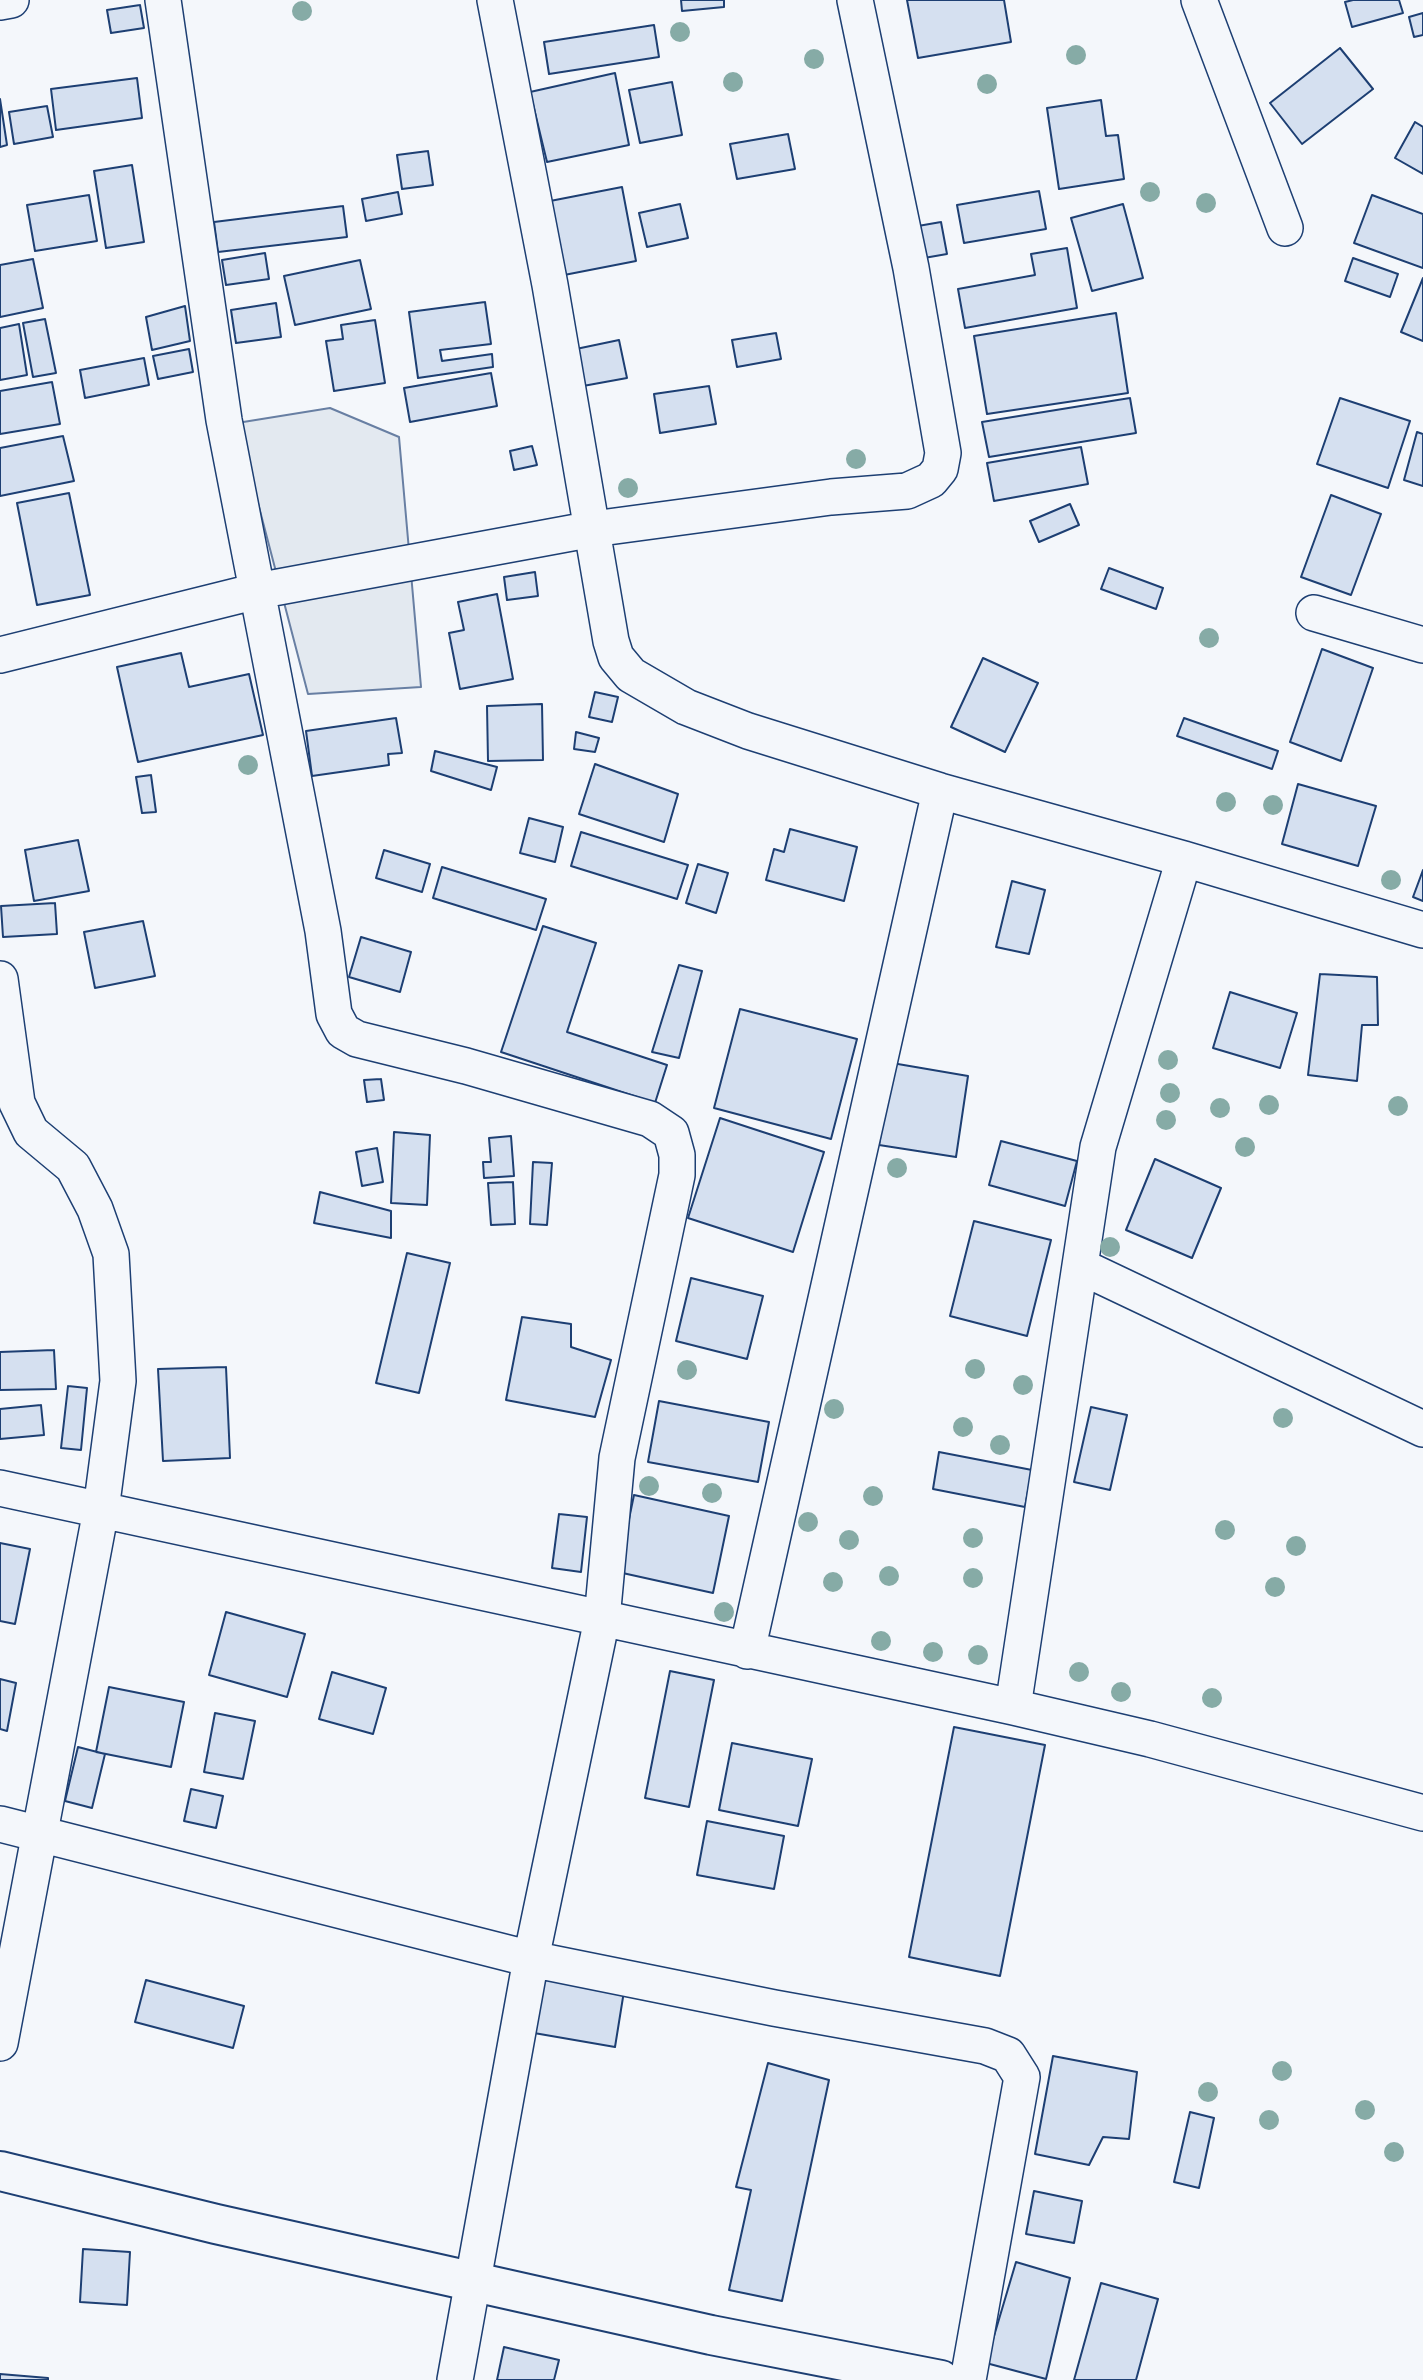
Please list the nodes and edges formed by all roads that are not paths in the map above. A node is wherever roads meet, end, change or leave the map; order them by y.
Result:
1 (11, 0) edge
2 (163, 0) edge
3 (495, 0) edge
4 (855, 0) edge
5 (1199, 0) edge
6 (0, 2) edge
7 (1285, 228) dead end
8 (593, 529) junction
9 (257, 591) junction
10 (1314, 613) dead end
11 (1423, 645) edge
12 (0, 655) edge
13 (940, 792) junction
14 (1184, 859) junction
15 (1423, 930) edge
16 (0, 979) edge
17 (1082, 1267) junction
18 (1423, 1429) edge
19 (0, 1488) edge
20 (101, 1510) junction
21 (602, 1619) junction
22 (747, 1651) junction
23 (1013, 1707) junction
24 (1423, 1813) edge
25 (0, 1824) edge
26 (41, 1835) junction
27 (531, 1959) junction
28 (0, 2043) edge
29 (0, 2171) edge
30 (471, 2280) junction
31 (455, 2380) edge
32 (941, 2380) edge
33 (968, 2380) edge

1 - 6 street
2 - 9 street
3 - 8 street
4 - 8 street
5 - 7 street
8 - 9 street
8 - 13 street
9 - 12 street
9 - 21 street
10 - 11 street
13 - 14 street
13 - 22 street
14 - 15 street
14 - 17 street
16 - 20 street
17 - 18 street
17 - 23 street
19 - 20 street
20 - 21 street
20 - 26 street
21 - 22 street
21 - 27 street
22 - 23 street
23 - 24 street
25 - 26 street
26 - 27 street
26 - 28 street
27 - 30 street
27 - 33 street
29 - 30 street
30 - 31 street
30 - 32 street

